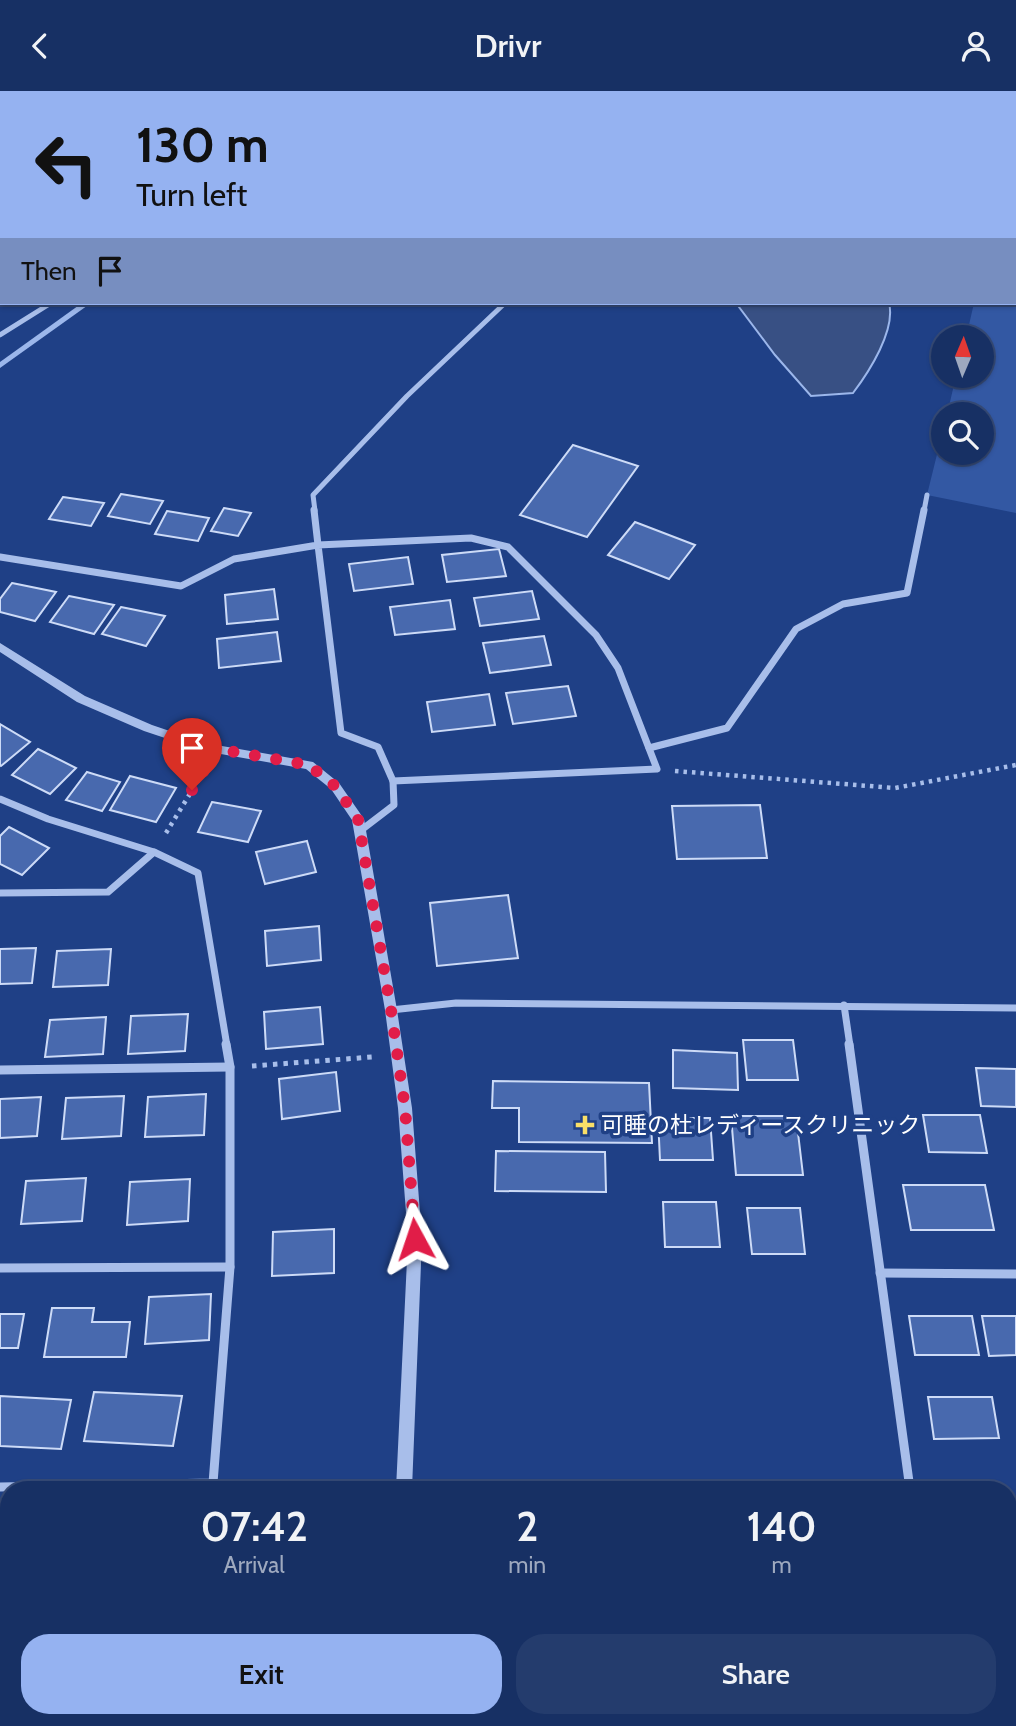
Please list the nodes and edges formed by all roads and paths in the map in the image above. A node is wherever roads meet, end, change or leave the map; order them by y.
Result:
1 (48, 305) edge
2 (503, 305) edge
3 (0, 335) edge
4 (927, 495) dead end
5 (318, 545) junction
6 (0, 557) edge
7 (0, 647) edge
8 (649, 748) junction
9 (217, 749) junction
10 (1016, 765) edge
11 (657, 769) junction
12 (393, 781) junction
13 (0, 799) edge
14 (360, 831) junction
15 (154, 852) junction
16 (0, 893) edge
17 (844, 1005) junction
18 (1016, 1008) edge
19 (391, 1010) junction
20 (397, 1055) junction
21 (230, 1067) junction
22 (0, 1070) edge
23 (230, 1267) junction
24 (0, 1268) edge
25 (880, 1273) junction
26 (1016, 1274) edge
27 (213, 1481) edge
28 (404, 1481) edge
29 (909, 1481) edge

1 - 3 street
2 - 5 street
4 - 8 street
5 - 6 street
5 - 8 street
5 - 12 street
7 - 9 street
8 - 11 street
9 - 14 street
9 - 15 path
10 - 11 path
11 - 12 street
12 - 14 street
13 - 15 street
14 - 19 street
15 - 16 street
15 - 21 street
17 - 18 street
17 - 19 street
17 - 25 street
19 - 20 street
20 - 21 path
20 - 28 street
21 - 22 street
21 - 23 street
23 - 24 street
23 - 27 street
25 - 26 street
25 - 29 street

